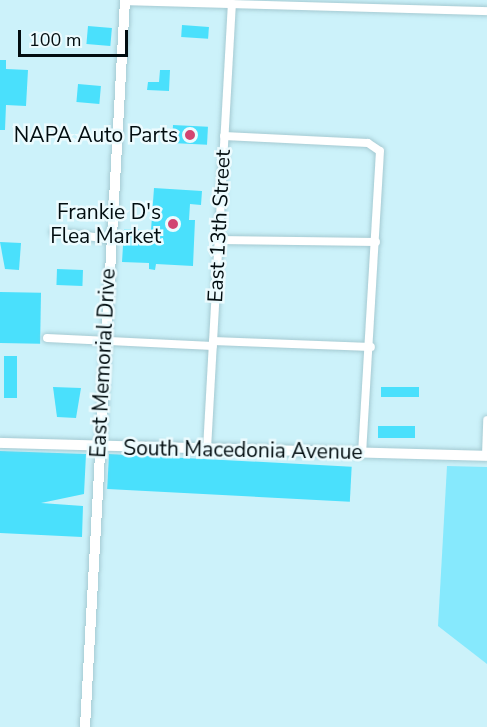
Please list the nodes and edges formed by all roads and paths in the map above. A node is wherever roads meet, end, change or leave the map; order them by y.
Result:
1 (125, 1) edge
2 (232, 4) junction
3 (355, 4) edge
4 (487, 12) edge
5 (224, 136) junction
6 (54, 232) dead end
7 (111, 239) junction
8 (219, 240) junction
9 (376, 242) junction
10 (46, 338) dead end
11 (104, 341) junction
12 (213, 344) junction
13 (371, 347) junction
14 (487, 420) edge
15 (0, 443) edge
16 (98, 447) junction
17 (207, 449) junction
18 (362, 453) junction
19 (486, 456) edge
20 (85, 727) edge

1 - 2 street
1 - 7 main road, East Memorial Drive
2 - 3 street
2 - 5 street, East 13th Street
3 - 4 street
5 - 8 street, East 13th Street
5 - 9 street
6 - 7 street
7 - 11 main road, East Memorial Drive
8 - 9 street
8 - 12 street, East 13th Street
9 - 13 street
10 - 11 street
11 - 12 street
11 - 16 main road, East Memorial Drive
12 - 13 street
12 - 17 street, East 13th Street
13 - 18 street
14 - 19 street
15 - 16 main road, South Macedonia Avenue
16 - 17 main road, South Macedonia Avenue
16 - 20 main road, East Memorial Drive
17 - 18 main road, South Macedonia Avenue
18 - 19 main road, South Macedonia Avenue

